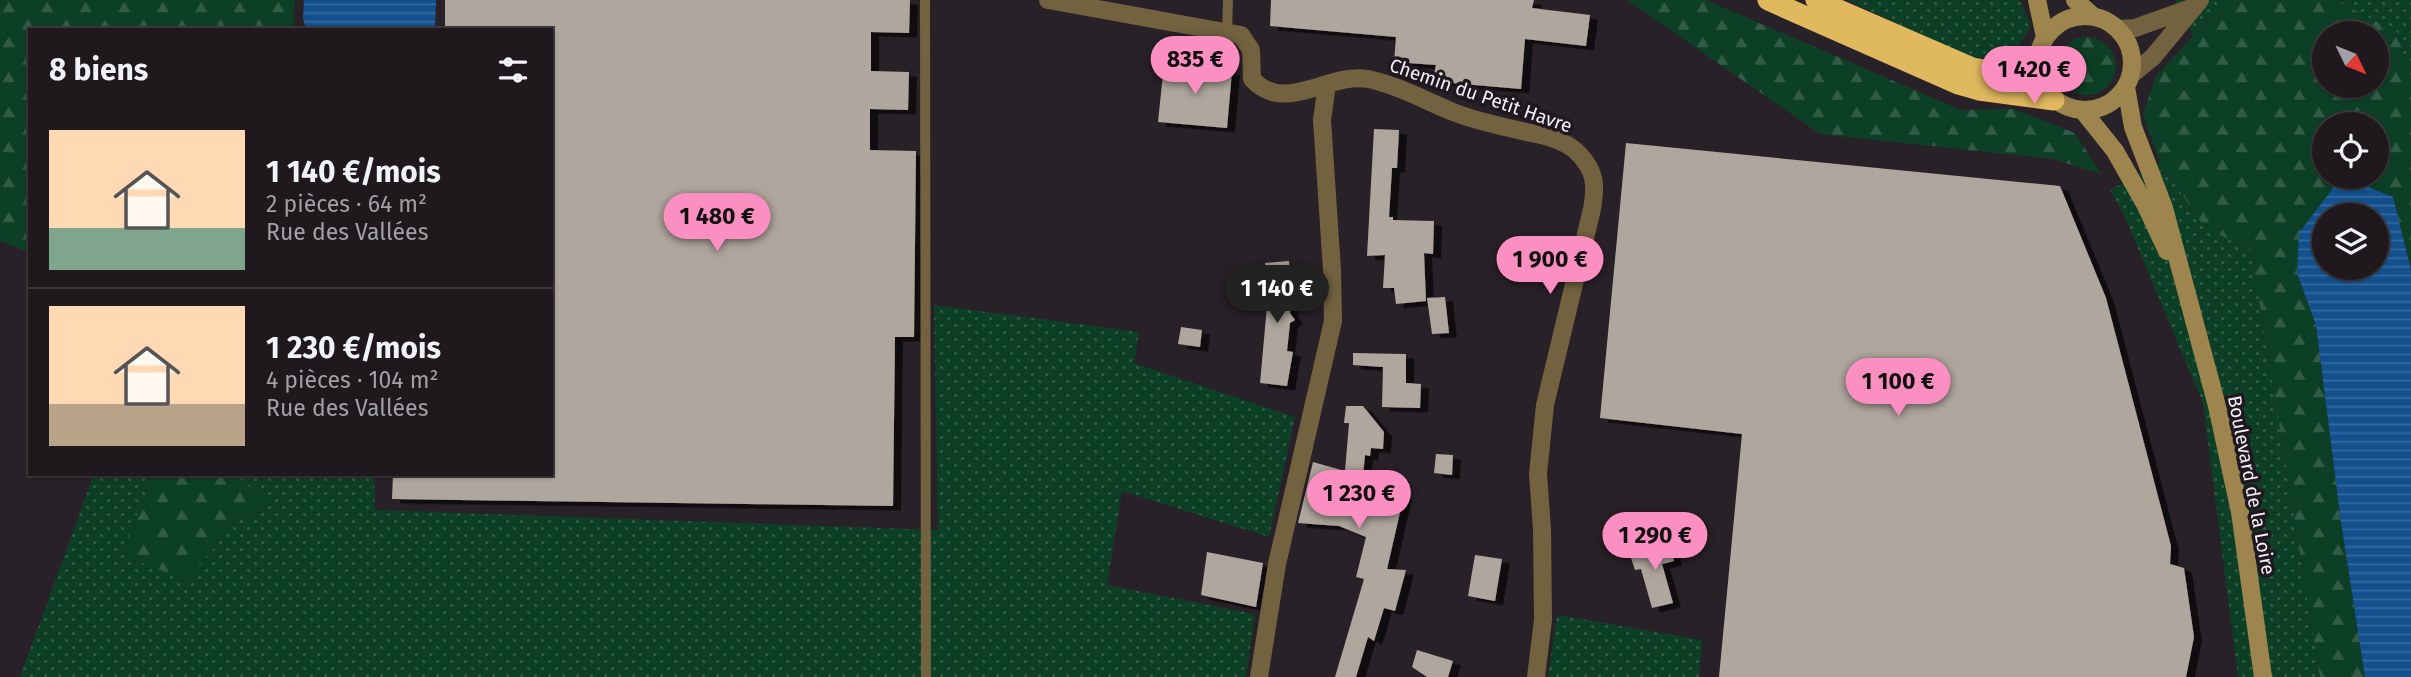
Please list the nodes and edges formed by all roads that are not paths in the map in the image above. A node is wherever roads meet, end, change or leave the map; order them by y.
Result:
1 (925, 0) edge
2 (1048, 0) edge
3 (1228, 0) edge
4 (1768, 0) edge
5 (1816, 0) edge
6 (2037, 0) edge
7 (2075, 0) edge
8 (2197, 3) edge
9 (2094, 17) junction
10 (2118, 29) junction
11 (1227, 32) junction
12 (2041, 47) junction
13 (2129, 81) junction
14 (1327, 84) junction
15 (2054, 100) junction
16 (2082, 111) junction
17 (2190, 303) junction
18 (926, 677) edge
19 (1259, 677) edge
20 (1536, 677) edge
21 (2263, 677) edge

1 - 18 lane
2 - 11 street
3 - 11 lane
4 - 15 highway
5 - 12 highway
6 - 12 main road
7 - 9 main road
8 - 10 street
8 - 13 street
9 - 10 main road
9 - 12 main road
10 - 13 main road
11 - 14 street, Chemin du Petit Havre
12 - 15 main road
13 - 16 main road
13 - 17 main road, Boulevard de la Loire
14 - 19 street
14 - 20 street, Chemin du Petit Havre
15 - 16 main road
16 - 17 main road, Boulevard de la Loire
17 - 21 main road, Boulevard de la Loire

